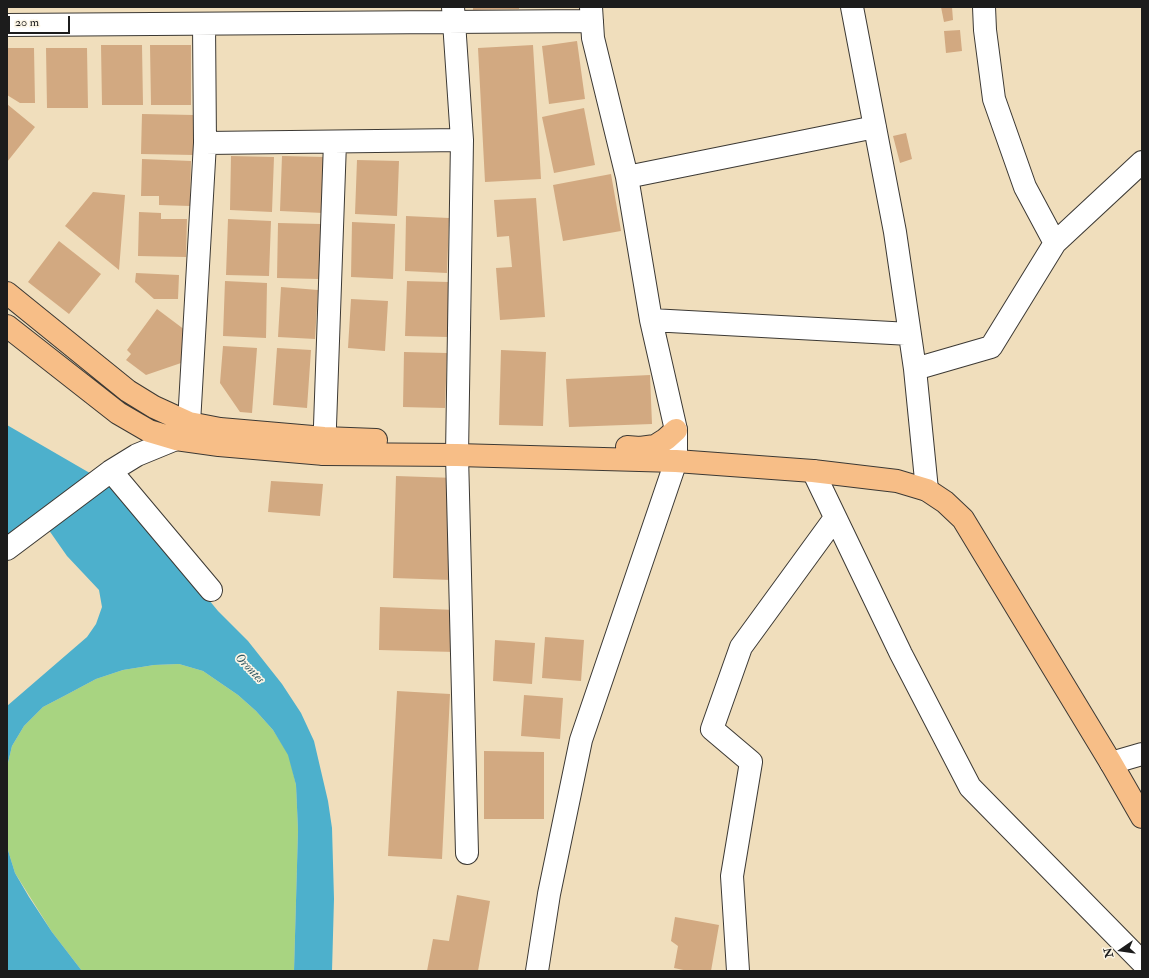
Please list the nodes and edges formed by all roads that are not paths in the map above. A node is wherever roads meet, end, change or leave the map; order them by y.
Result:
1 (852, 7) edge
2 (984, 7) edge
3 (453, 14) edge
4 (591, 14) edge
5 (257, 15) edge
6 (100, 16) edge
7 (204, 24) junction
8 (7, 25) edge
9 (875, 127) junction
10 (462, 140) junction
11 (334, 142) junction
12 (205, 143) junction
13 (1142, 162) edge
14 (626, 177) junction
15 (1055, 242) junction
16 (7, 293) edge
17 (651, 320) junction
18 (7, 326) edge
19 (910, 334) junction
20 (915, 370) junction
21 (676, 430) junction
22 (182, 431) junction
23 (324, 446) junction
24 (457, 449) junction
25 (676, 461) junction
26 (111, 471) junction
27 (813, 471) junction
28 (927, 490) junction
29 (835, 518) junction
30 (7, 549) edge
31 (211, 590) dead end
32 (1142, 754) edge
33 (1111, 763) junction
34 (1142, 817) edge
35 (467, 853) dead end
36 (1142, 962) edge
37 (537, 971) edge
38 (738, 971) edge

1 - 9 street
2 - 15 street
3 - 4 street
3 - 5 street
3 - 10 street
4 - 14 street
5 - 7 street
6 - 7 street
6 - 8 street
7 - 12 street
9 - 14 street
9 - 19 street
10 - 11 street
10 - 24 street
11 - 12 street
11 - 23 street
12 - 22 street
13 - 15 street
14 - 17 street
15 - 20 street
16 - 22 main road
17 - 19 street
17 - 21 street
18 - 22 main road
19 - 20 street
20 - 28 street
21 - 24 main road
21 - 25 street
22 - 23 main road
22 - 26 street
23 - 24 main road
24 - 25 main road
24 - 35 street
25 - 27 main road
25 - 37 street
26 - 30 street
26 - 31 street
27 - 28 main road
27 - 29 street
28 - 33 main road
29 - 36 street
29 - 38 street
32 - 33 street
33 - 34 main road

